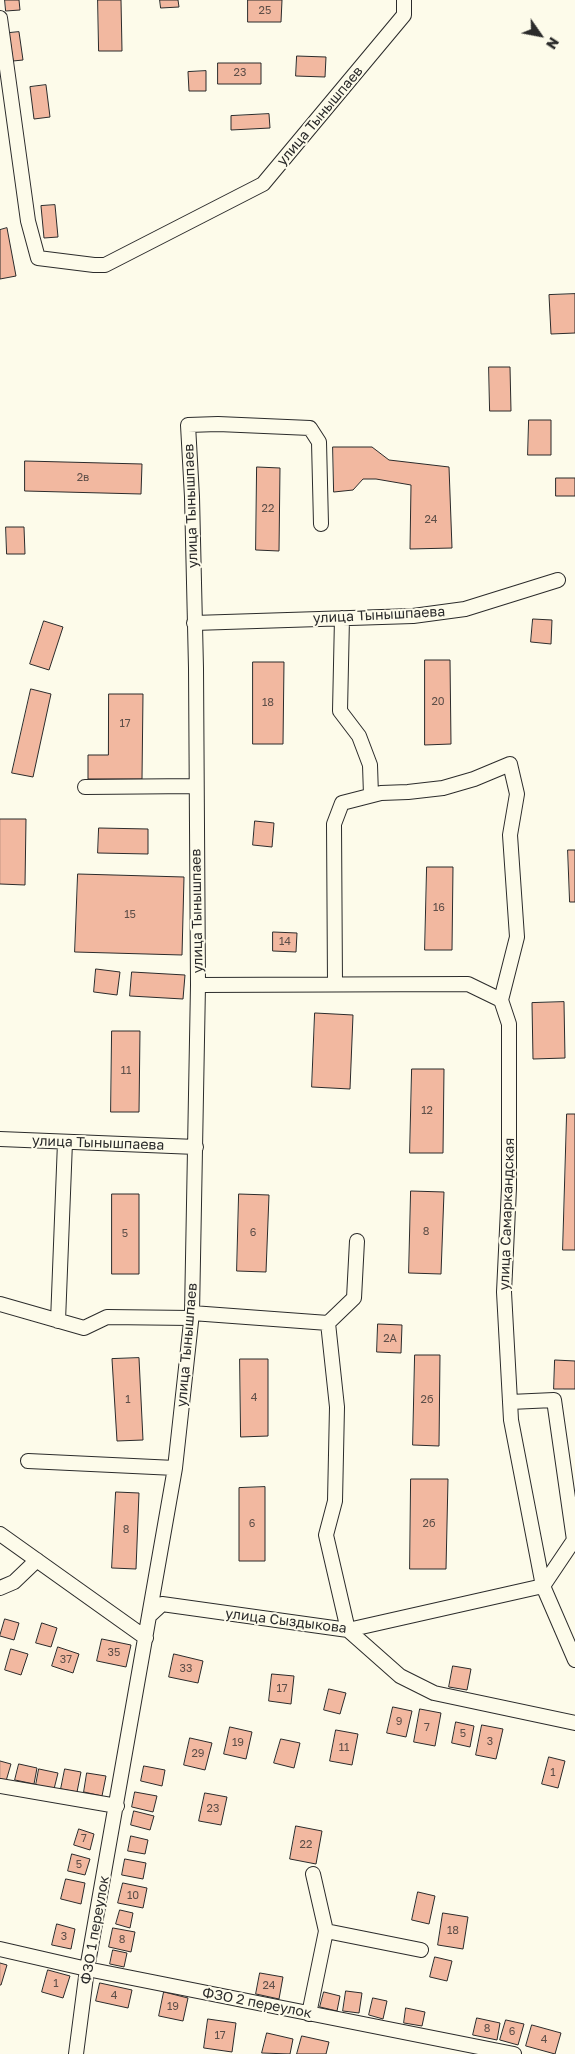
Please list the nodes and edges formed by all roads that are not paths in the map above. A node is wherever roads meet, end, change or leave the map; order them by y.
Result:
1 (404, 0) edge
2 (0, 18) edge
3 (321, 524) dead end
4 (558, 580) dead end
5 (342, 618) junction
6 (194, 624) junction
7 (196, 786) junction
8 (85, 787) dead end
9 (371, 795) junction
10 (335, 984) junction
11 (198, 985) junction
12 (501, 1000) junction
13 (0, 1139) edge
14 (65, 1142) junction
15 (196, 1147) junction
16 (357, 1241) dead end
17 (0, 1304) edge
18 (192, 1316) junction
19 (58, 1321) junction
20 (328, 1323) junction
21 (510, 1402) junction
22 (28, 1461) dead end
23 (175, 1468) junction
24 (0, 1534) edge
25 (37, 1560) junction
26 (543, 1586) junction
27 (0, 1588) edge
28 (149, 1616) junction
29 (348, 1630) junction
30 (146, 1638) junction
31 (575, 1660) edge
32 (575, 1723) edge
33 (0, 1786) edge
34 (117, 1806) junction
35 (313, 1874) dead end
36 (326, 1931) junction
37 (0, 1949) edge
38 (421, 1950) dead end
39 (87, 1970) junction
40 (309, 2014) junction
41 (76, 2054) edge
42 (514, 2054) edge

1 - 2 street, улица Тынышпаев
3 - 6 street, улица Тынышпаев
4 - 5 street, улица Тынышпаева
5 - 6 street, улица Тынышпаева
5 - 9 street
6 - 7 street, улица Тынышпаев
7 - 8 street
7 - 11 street, улица Тынышпаев
9 - 10 street
9 - 12 street
10 - 11 street
10 - 12 street
11 - 15 street, улица Тынышпаев
12 - 21 street, улица Самаркандская
13 - 14 street, улица Тынышпаева
14 - 15 street, улица Тынышпаева
14 - 19 street
15 - 18 street, улица Тынышпаев
16 - 20 street
17 - 19 street
18 - 19 street
18 - 20 street
18 - 23 street, улица Тынышпаев
20 - 29 street
21 - 26 street, улица Самаркандская
21 - 26 street
22 - 23 street
23 - 28 street, улица Тынышпаев
24 - 25 street
25 - 27 street
25 - 30 street
26 - 29 street, улица Сыздыкова
26 - 31 street, улица Самаркандская
28 - 29 street, улица Сыздыкова
28 - 30 street, ФЗО 1 переулок
29 - 32 street
30 - 34 street, ФЗО 1 переулок
33 - 34 street
34 - 39 street, ФЗО 1 переулок
35 - 36 street
36 - 38 street
36 - 40 street
37 - 39 street, ФЗО 2 переулок
39 - 40 street, ФЗО 2 переулок
39 - 41 street, ФЗО 1 переулок
40 - 42 street, ФЗО 2 переулок

